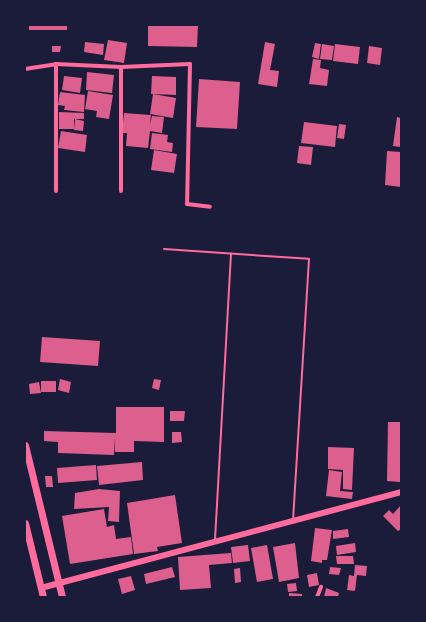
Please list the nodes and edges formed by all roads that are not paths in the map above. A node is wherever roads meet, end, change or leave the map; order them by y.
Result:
1 (56, 64) junction
2 (121, 67) junction
3 (25, 70) edge
4 (56, 191) dead end
5 (121, 191) dead end
6 (210, 207) dead end
7 (164, 249) dead end
8 (231, 252) junction
9 (25, 445) edge
10 (401, 492) edge
11 (25, 522) edge
12 (293, 522) junction
13 (215, 543) junction
14 (58, 584) junction
15 (321, 587) dead end
16 (41, 588) junction
17 (43, 597) edge
18 (62, 597) edge
19 (317, 597) edge

1 - 2 street
1 - 3 street
1 - 4 street
2 - 5 street
2 - 6 street
7 - 8 lane
8 - 12 lane
8 - 13 lane
9 - 14 main road
10 - 12 street
11 - 16 main road
12 - 13 street
13 - 14 street
14 - 16 street
14 - 18 main road
15 - 19 street
16 - 17 main road

